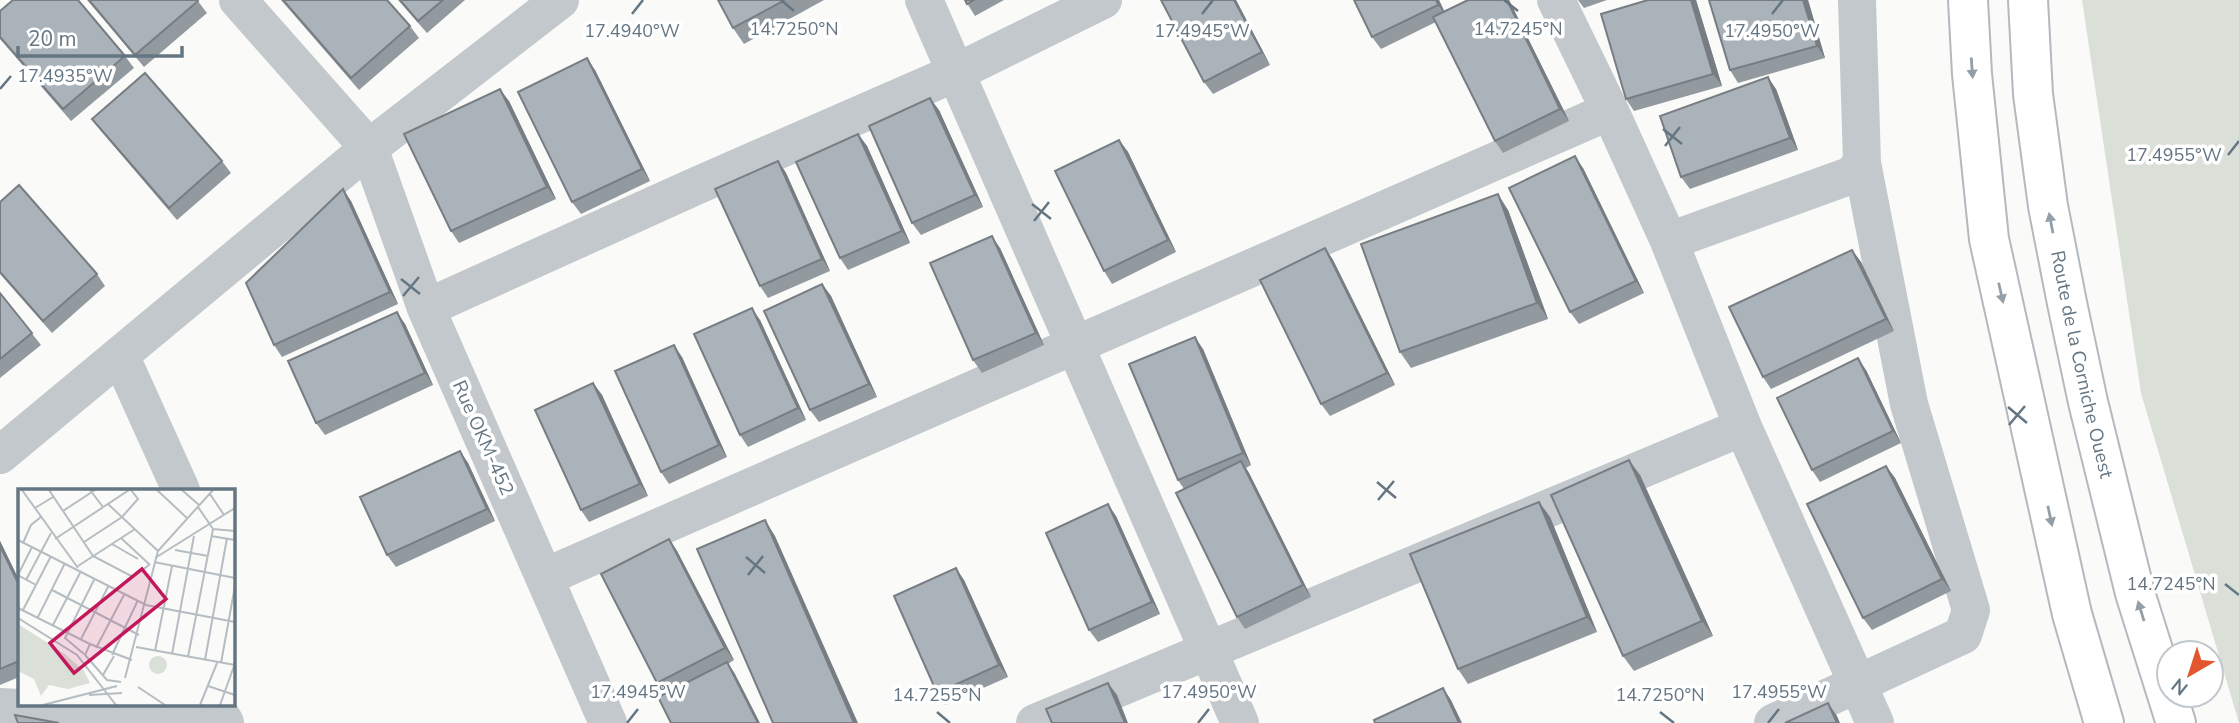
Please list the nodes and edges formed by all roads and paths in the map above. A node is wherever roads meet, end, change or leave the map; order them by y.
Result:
1 (238, 0) edge
2 (560, 0) edge
3 (924, 0) edge
4 (1103, 0) edge
5 (1556, 0) edge
6 (1857, 0) edge
7 (1968, 0) edge
8 (2028, 0) edge
9 (955, 73) junction
10 (1610, 111) junction
11 (369, 148) junction
12 (1862, 163) junction
13 (1669, 241) junction
14 (426, 308) junction
15 (1074, 346) junction
16 (121, 355) junction
17 (1743, 427) junction
18 (0, 455) edge
19 (181, 489) edge
20 (545, 577) junction
21 (1208, 651) junction
22 (1858, 685) junction
23 (0, 707) edge
24 (225, 723) edge
25 (608, 723) edge
26 (1035, 723) edge
27 (1240, 723) edge
28 (1773, 723) edge
29 (1875, 723) edge
30 (2104, 723) edge
31 (2176, 723) edge

1 - 11 street
2 - 11 street
3 - 9 street
4 - 9 street
5 - 10 street
6 - 12 street
7 -> 30 highway
31 -> 8 highway, Route de la Corniche Ouest
9 - 14 street
9 - 15 street
10 - 13 street
10 - 15 street
11 - 14 street, Rue OKM-452
11 - 16 street
12 - 13 street
12 - 22 street
13 - 17 street
14 - 20 street, Rue OKM-452
15 - 20 street
15 - 21 street
16 - 18 street
16 - 19 street
17 - 21 street
17 - 22 street
20 - 25 street, Rue OKM-452
21 - 26 street
21 - 27 street
22 - 28 street
22 - 29 street
23 - 24 street

